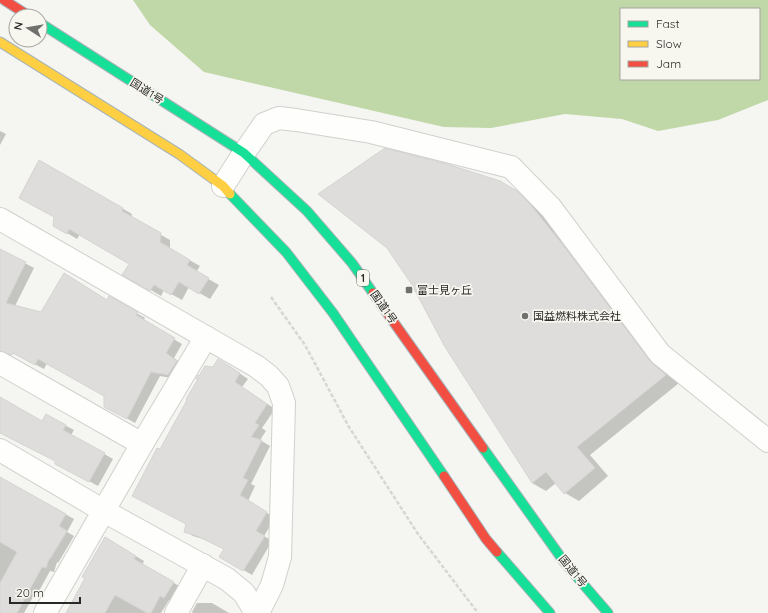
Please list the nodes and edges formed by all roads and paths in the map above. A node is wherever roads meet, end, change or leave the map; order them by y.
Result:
1 (4, 0) edge
2 (16, 8) edge
3 (48, 28) edge
4 (0, 42) edge
5 (244, 153) junction
6 (223, 186) junction
7 (0, 218) edge
8 (271, 297) dead end
9 (206, 336) junction
10 (0, 363) edge
11 (768, 441) edge
12 (142, 444) junction
13 (2, 454) edge
14 (104, 510) junction
15 (203, 566) junction
16 (45, 613) edge
17 (176, 613) edge
18 (257, 613) edge
19 (478, 613) edge
20 (550, 613) edge
21 (608, 613) edge

1 - 2 highway
3 - 5 highway, 国道1号 / 1
4 - 6 highway
5 - 6 street
5 - 11 street
5 - 21 highway, 国道1号 / 1
6 - 20 highway
7 - 9 street
8 - 19 path
9 - 12 street
9 - 18 street
10 - 12 street
12 - 14 street
13 - 14 street
14 - 15 street
14 - 16 street
15 - 17 street
15 - 18 street

